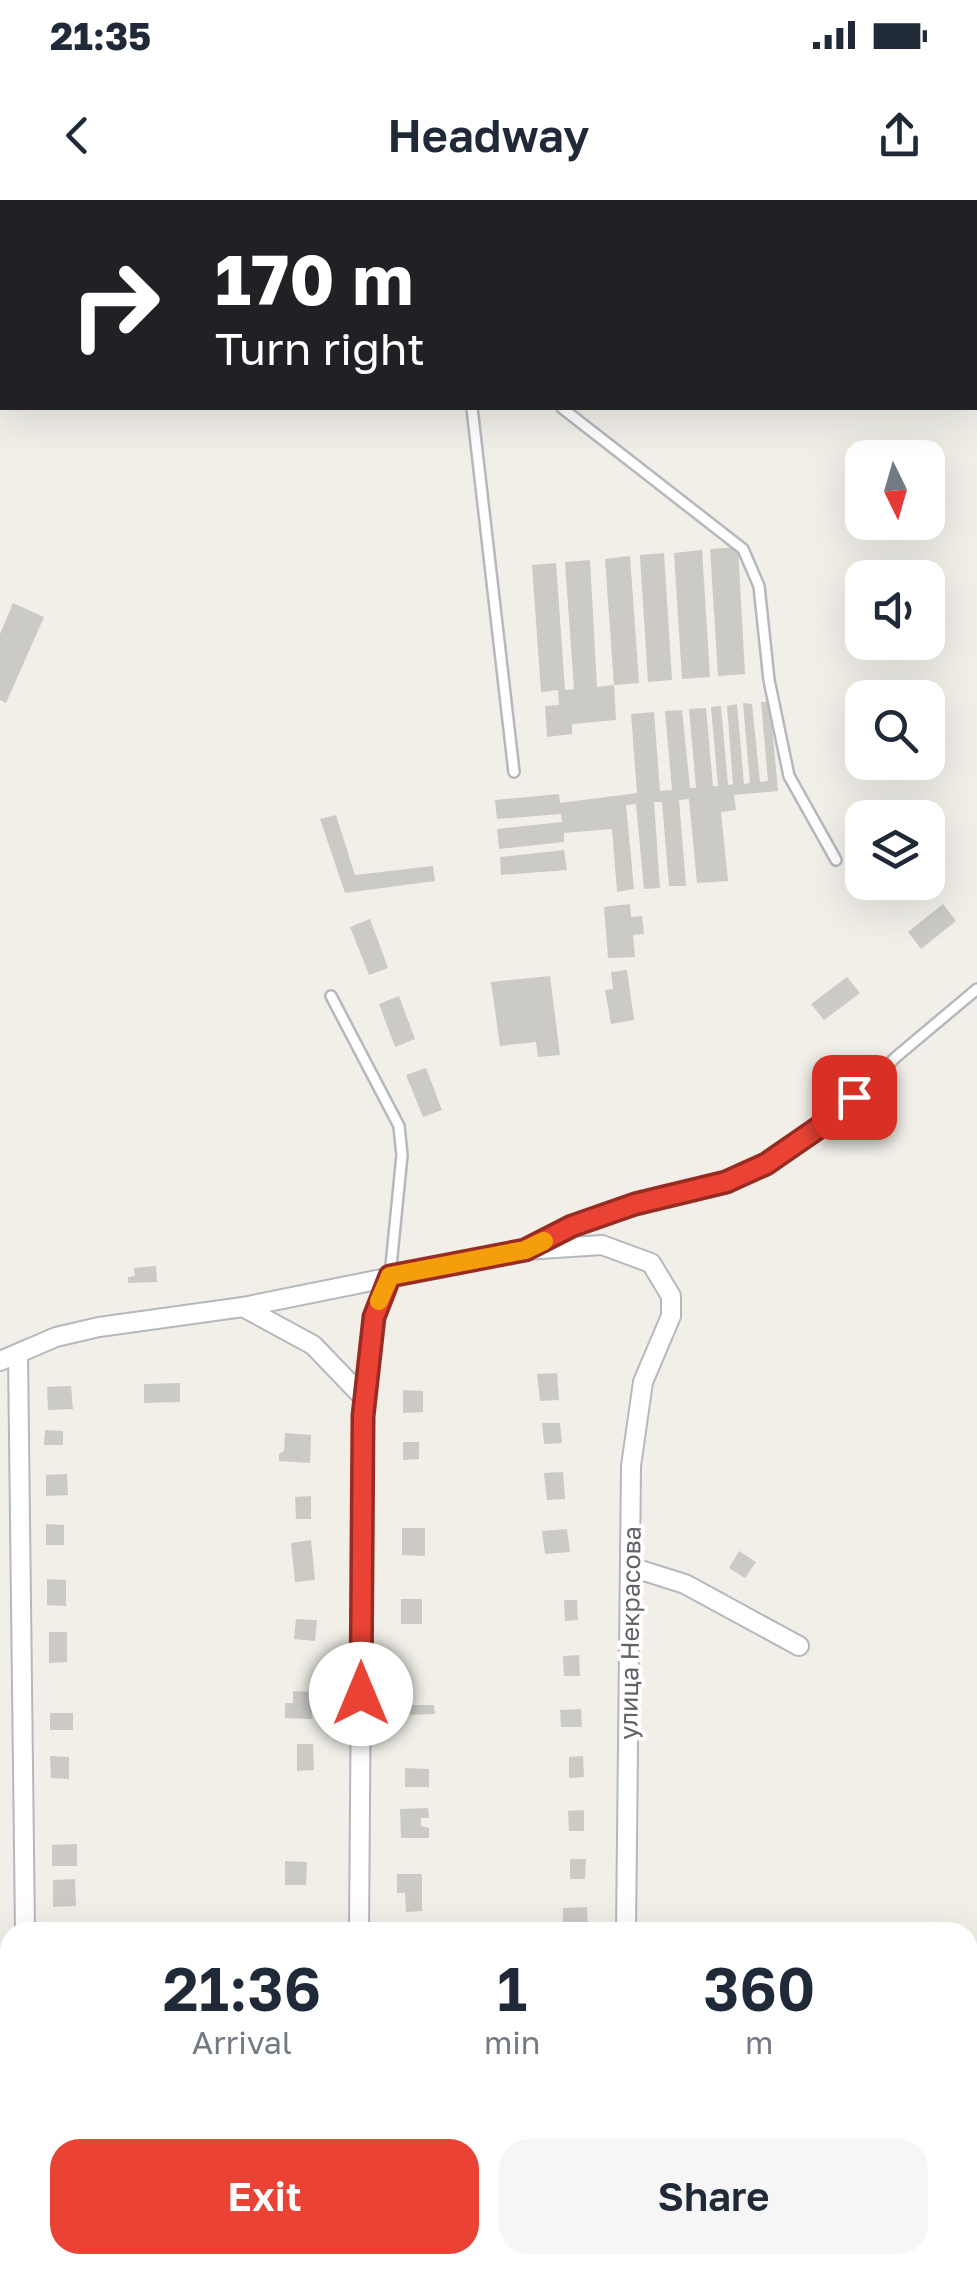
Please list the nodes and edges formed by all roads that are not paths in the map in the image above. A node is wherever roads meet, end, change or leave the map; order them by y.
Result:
1 (472, 410) edge
2 (565, 410) edge
3 (514, 772) dead end
4 (836, 860) dead end
5 (977, 989) edge
6 (332, 996) dead end
7 (525, 1250) junction
8 (390, 1276) junction
9 (243, 1307) junction
10 (18, 1354) junction
11 (0, 1361) edge
12 (364, 1398) junction
13 (631, 1567) junction
14 (800, 1646) dead end
15 (25, 1922) edge
16 (359, 1922) edge
17 (626, 1922) edge

1 - 3 lane
2 - 4 lane
5 - 7 lane
6 - 8 lane
7 - 8 street, улица Некрасова
7 - 13 street, улица Некрасова
8 - 9 street, улица Некрасова
8 - 12 street
9 - 10 street, улица Некрасова
9 - 12 street
10 - 11 street, улица Некрасова
10 - 15 street
12 - 16 street
13 - 14 street
13 - 17 street, улица Некрасова

